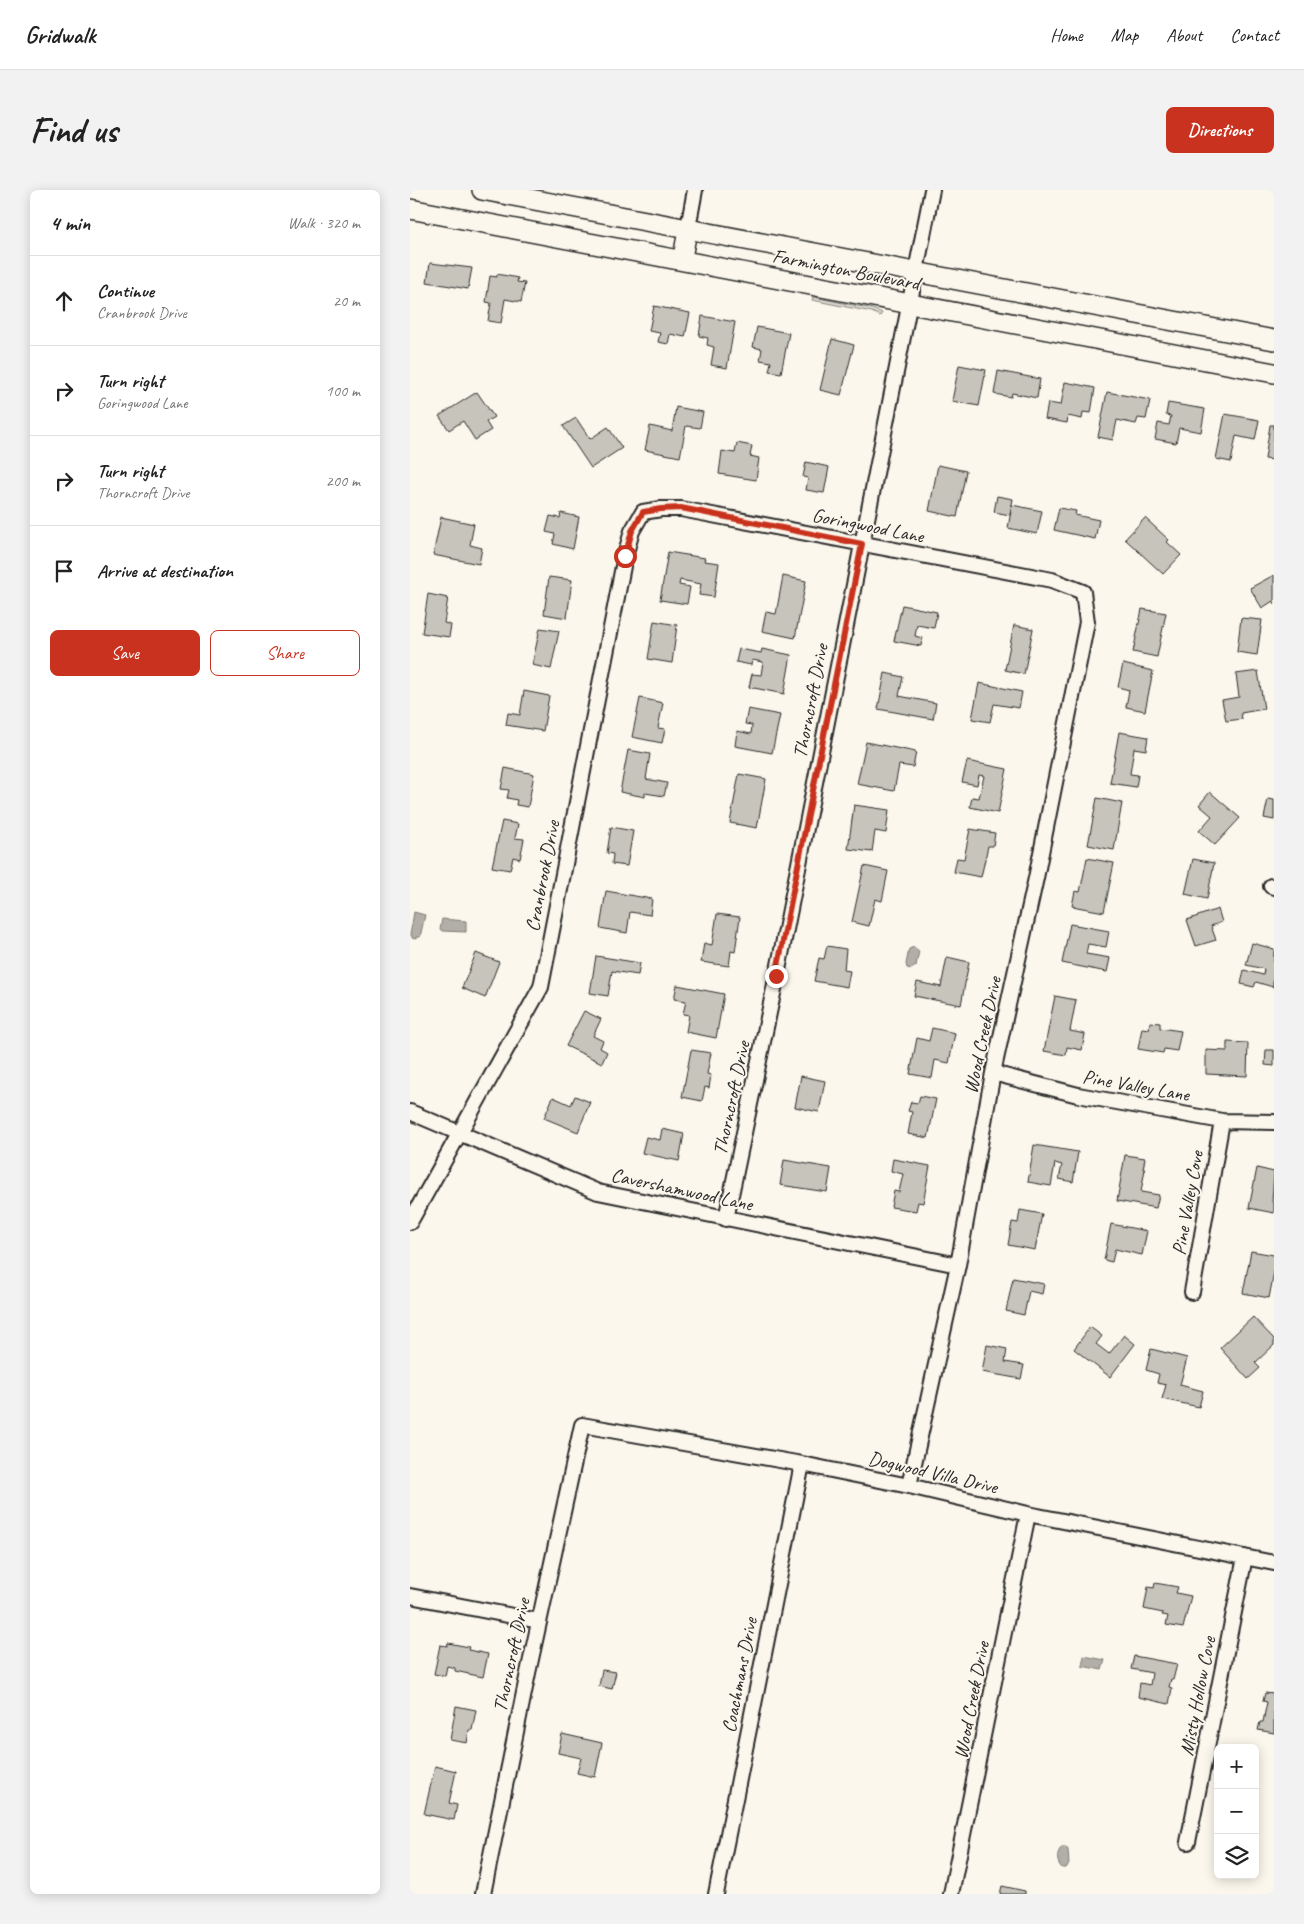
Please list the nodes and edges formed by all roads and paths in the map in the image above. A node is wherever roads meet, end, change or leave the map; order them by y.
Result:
1 (482, 190) edge
2 (695, 190) edge
3 (932, 190) edge
4 (410, 208) edge
5 (688, 228) junction
6 (682, 260) junction
7 (916, 272) junction
8 (909, 304) junction
9 (1274, 340) edge
10 (1274, 373) edge
11 (643, 512) joint
12 (862, 544) junction
13 (1083, 592) joint
14 (993, 1073) junction
15 (410, 1112) edge
16 (1222, 1121) junction
17 (1274, 1122) edge
18 (461, 1132) junction
19 (726, 1219) junction
20 (410, 1222) edge
21 (958, 1265) junction
22 (1192, 1292) dead end
23 (582, 1425) joint
24 (802, 1464) junction
25 (909, 1486) junction
26 (1028, 1514) junction
27 (1245, 1557) junction
28 (1274, 1563) edge
29 (410, 1596) edge
30 (539, 1621) junction
31 (1188, 1842) dead end
32 (483, 1894) edge
33 (716, 1894) edge
34 (951, 1894) edge

1 - 5 main road, Farmington Boulevard
2 - 5 street
3 - 7 street, Thorncroft Drive
4 - 6 main road, Farmington Boulevard
5 - 6 street
5 - 7 main road, Farmington Boulevard
6 - 8 main road, Farmington Boulevard
7 - 8 street, Thorncroft Drive
7 - 9 main road, Farmington Boulevard
8 - 10 main road, Farmington Boulevard
8 - 12 street, Thorncroft Drive
11 - 12 street, Goringwood Lane
11 - 18 street, Cranbrook Drive
12 - 13 street, Goringwood Lane
12 - 19 street, Thorncroft Drive
13 - 14 street, Wood Creek Drive
14 - 16 street, Pine Valley Lane
14 - 21 street, Wood Creek Drive
15 - 18 street, Cavershamwood Lane
16 - 17 street, Pine Valley Lane
16 - 22 street, Pine Valley Cove
18 - 19 street, Cavershamwood Lane
18 - 20 street, Cranbrook Drive
19 - 21 street, Cavershamwood Lane
21 - 25 street, Wood Creek Drive
23 - 24 street, Dogwood Villa Drive
23 - 30 street, Thorncroft Drive
24 - 25 street, Dogwood Villa Drive
24 - 33 street, Coachmans Drive
25 - 26 street, Dogwood Villa Drive
26 - 27 street, Dogwood Villa Drive
26 - 34 street, Wood Creek Drive
27 - 28 street, Dogwood Villa Drive
27 - 31 street, Misty Hollow Cove
29 - 30 street
30 - 32 street, Thorncroft Drive

